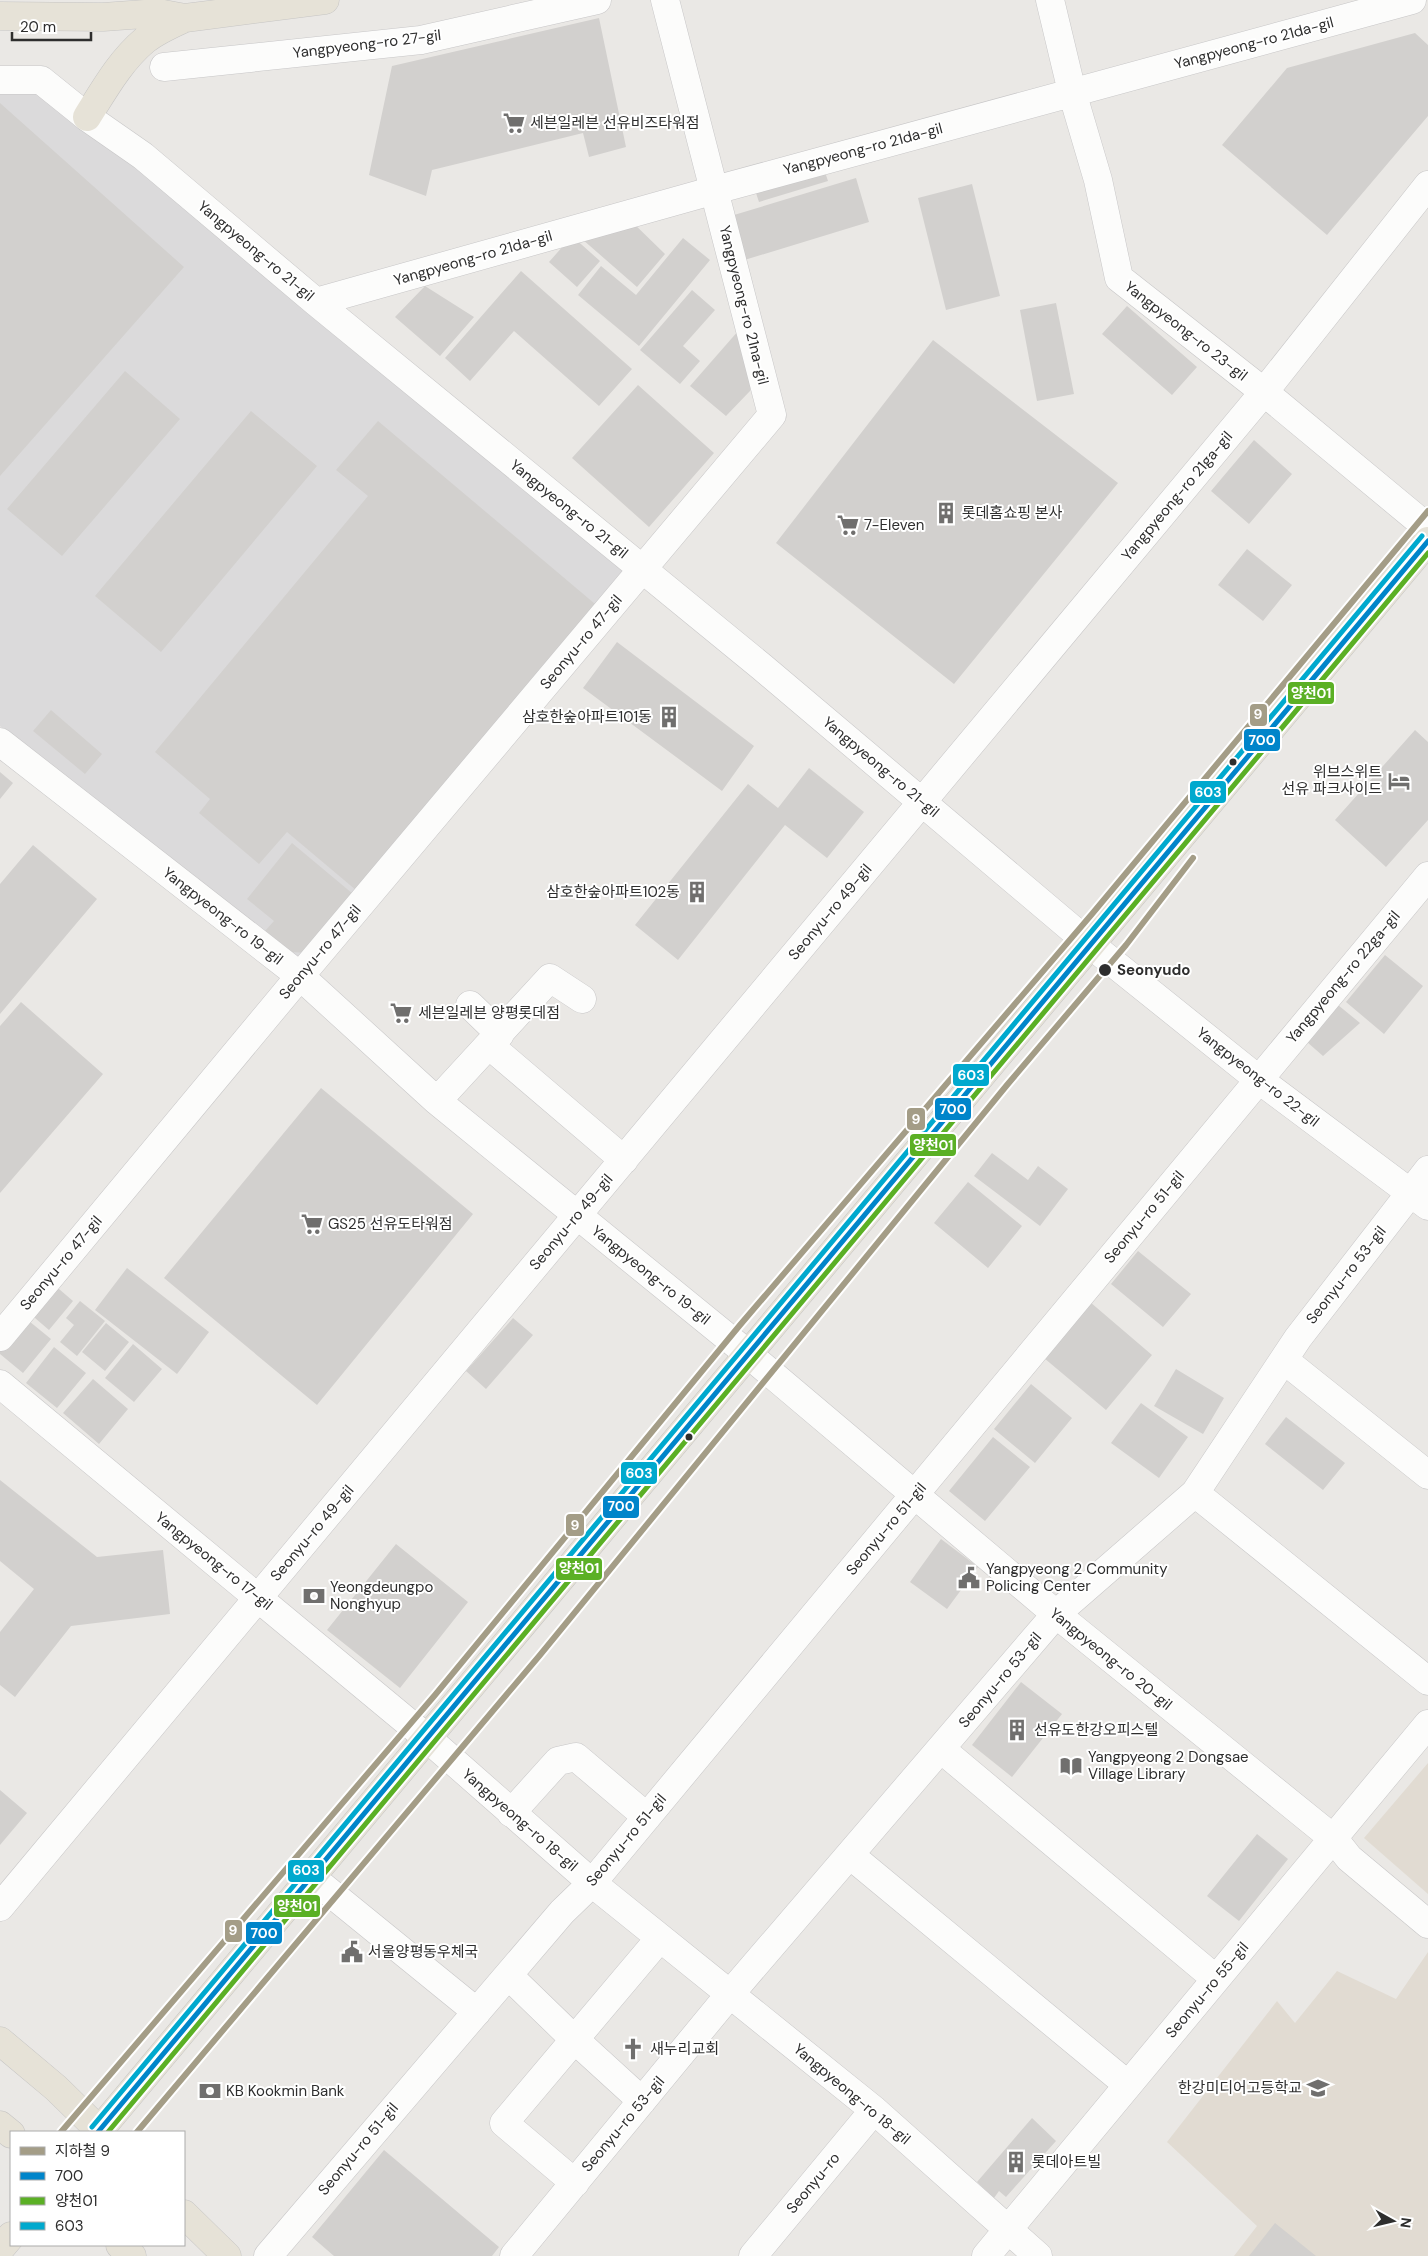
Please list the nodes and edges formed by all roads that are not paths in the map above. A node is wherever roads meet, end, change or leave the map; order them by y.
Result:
1 (325, 0) edge
2 (597, 0) edge
3 (665, 0) edge
4 (1050, 0) edge
5 (1412, 0) edge
6 (0, 16) edge
7 (185, 18) junction
8 (164, 66) dead end
9 (0, 80) edge
10 (1072, 92) junction
11 (87, 117) junction
12 (1428, 186) edge
13 (715, 190) junction
14 (316, 302) junction
15 (1264, 392) junction
16 (1428, 528) edge
17 (1428, 540) edge
18 (643, 569) junction
19 (0, 742) edge
20 (922, 802) junction
21 (1428, 876) edge
22 (1090, 945) junction
23 (300, 976) junction
24 (582, 999) dead end
25 (470, 1005) dead end
26 (495, 1039) junction
27 (1258, 1079) junction
28 (437, 1101) junction
29 (624, 1160) junction
30 (1428, 1170) edge
31 (1419, 1199) edge
32 (577, 1215) junction
33 (0, 1337) edge
34 (748, 1354) junction
35 (1284, 1360) junction
36 (0, 1384) edge
37 (1428, 1475) edge
38 (1195, 1493) junction
39 (914, 1495) junction
40 (258, 1597) junction
41 (1056, 1614) junction
42 (1428, 1681) edge
43 (1428, 1724) edge
44 (427, 1738) junction
45 (940, 1749) junction
46 (512, 1813) junction
47 (647, 1817) junction
48 (1334, 1840) junction
49 (850, 1855) junction
50 (311, 1877) junction
51 (592, 1883) junction
52 (0, 1907) edge
53 (1428, 1924) edge
54 (660, 1938) junction
55 (509, 1976) junction
56 (1216, 1980) junction
57 (730, 1994) junction
58 (477, 2012) junction
59 (574, 2039) junction
60 (0, 2041) edge
61 (1128, 2085) junction
62 (642, 2101) junction
63 (874, 2110) junction
64 (0, 2125) edge
65 (99, 2131) edge
66 (101, 2131) edge
67 (10, 2133) edge
68 (574, 2183) junction
69 (185, 2215) edge
70 (1008, 2228) junction
71 (10, 2237) edge
72 (121, 2246) edge
73 (0, 2249) edge
74 (132, 2256) edge
75 (227, 2256) edge
76 (268, 2256) edge
77 (514, 2256) edge
78 (753, 2256) edge
79 (986, 2256) edge
80 (1038, 2256) edge

1 - 7 main road
2 - 8 street, Yangpyeong-ro 27-gil
3 - 13 street, Yangpyeong-ro 21na-gil
4 - 10 street, Yangpyeong-ro 23-gil
5 - 10 street, Yangpyeong-ro 21da-gil
6 - 7 main road
7 - 11 main road
9 - 11 street, Yangpyeong-ro 21-gil
10 - 13 street, Yangpyeong-ro 21da-gil
10 - 15 street, Yangpyeong-ro 23-gil
11 - 14 street, Yangpyeong-ro 21-gil
12 - 15 street, Yangpyeong-ro 21ga-gil
13 - 14 street, Yangpyeong-ro 21da-gil
13 - 18 street, Yangpyeong-ro 21na-gil
14 - 18 street, Yangpyeong-ro 21-gil
15 - 16 street, Yangpyeong-ro 23-gil
15 - 20 street, Yangpyeong-ro 21ga-gil
17 - 22 main road
18 - 20 street, Yangpyeong-ro 21-gil
18 - 23 street, Seonyu-ro 47-gil
19 - 23 street, Yangpyeong-ro 19-gil
20 - 22 street, Yangpyeong-ro 21-gil
20 - 29 street, Seonyu-ro 49-gil
21 - 27 street, Yangpyeong-ro 22ga-gil
22 - 27 street, Yangpyeong-ro 22-gil
22 - 34 main road
23 - 28 street, Yangpyeong-ro 19-gil
23 - 33 street, Seonyu-ro 47-gil
24 - 26 street
25 - 26 street
26 - 28 street
26 - 29 street, Seonyu-ro 49-gil
27 - 31 street, Yangpyeong-ro 22-gil
27 - 39 street, Seonyu-ro 51-gil
28 - 32 street, Yangpyeong-ro 19-gil
29 - 32 street, Seonyu-ro 49-gil
30 - 31 street, Seonyu-ro 53-gil
31 - 35 street, Seonyu-ro 53-gil
32 - 34 street, Yangpyeong-ro 19-gil
32 - 40 street, Seonyu-ro 49-gil
34 - 39 street, Yangpyeong-ro 20-gil
34 - 44 main road
35 - 37 street
35 - 38 street, Seonyu-ro 53-gil
36 - 40 street, Yangpyeong-ro 17-gil
38 - 41 street, Seonyu-ro 53-gil
38 - 42 street
39 - 41 street, Yangpyeong-ro 20-gil
39 - 47 street, Seonyu-ro 51-gil
40 - 44 street, Yangpyeong-ro 17-gil
40 - 52 street, Seonyu-ro 49-gil
41 - 45 street, Seonyu-ro 53-gil
41 - 48 street, Yangpyeong-ro 20-gil
43 - 48 street, Seonyu-ro 55-gil
44 - 46 street, Yangpyeong-ro 18-gil
44 - 50 main road
45 - 49 street, Seonyu-ro 53-gil
45 - 56 street
46 - 47 street
46 - 51 street, Yangpyeong-ro 18-gil
47 - 51 street, Seonyu-ro 51-gil
48 - 53 street, Yangpyeong-ro 20-gil
48 - 56 street, Seonyu-ro 55-gil
49 - 57 street, Seonyu-ro 53-gil
49 - 61 street
50 - 58 street
50 - 66 main road
51 - 54 street, Yangpyeong-ro 18-gil
51 - 55 street, Seonyu-ro 51-gil
54 - 57 street, Yangpyeong-ro 18-gil
54 - 59 street
55 - 58 street, Seonyu-ro 51-gil
55 - 59 street
56 - 61 street, Seonyu-ro 55-gil
57 - 62 street, Seonyu-ro 53-gil
57 - 63 street, Yangpyeong-ro 18-gil
58 - 76 street, Seonyu-ro 51-gil
59 - 62 street
59 - 68 street
60 - 65 main road
61 - 70 street, Seonyu-ro 55-gil
62 - 68 street, Seonyu-ro 53-gil
63 - 70 street, Yangpyeong-ro 18-gil
63 - 78 street, Seonyu-ro
64 - 67 main road
68 - 77 street, Seonyu-ro 53-gil
69 - 75 main road
70 - 79 street, Seonyu-ro 55-gil
70 - 80 street, Yangpyeong-ro 18-gil
71 - 73 main road
72 - 74 main road

